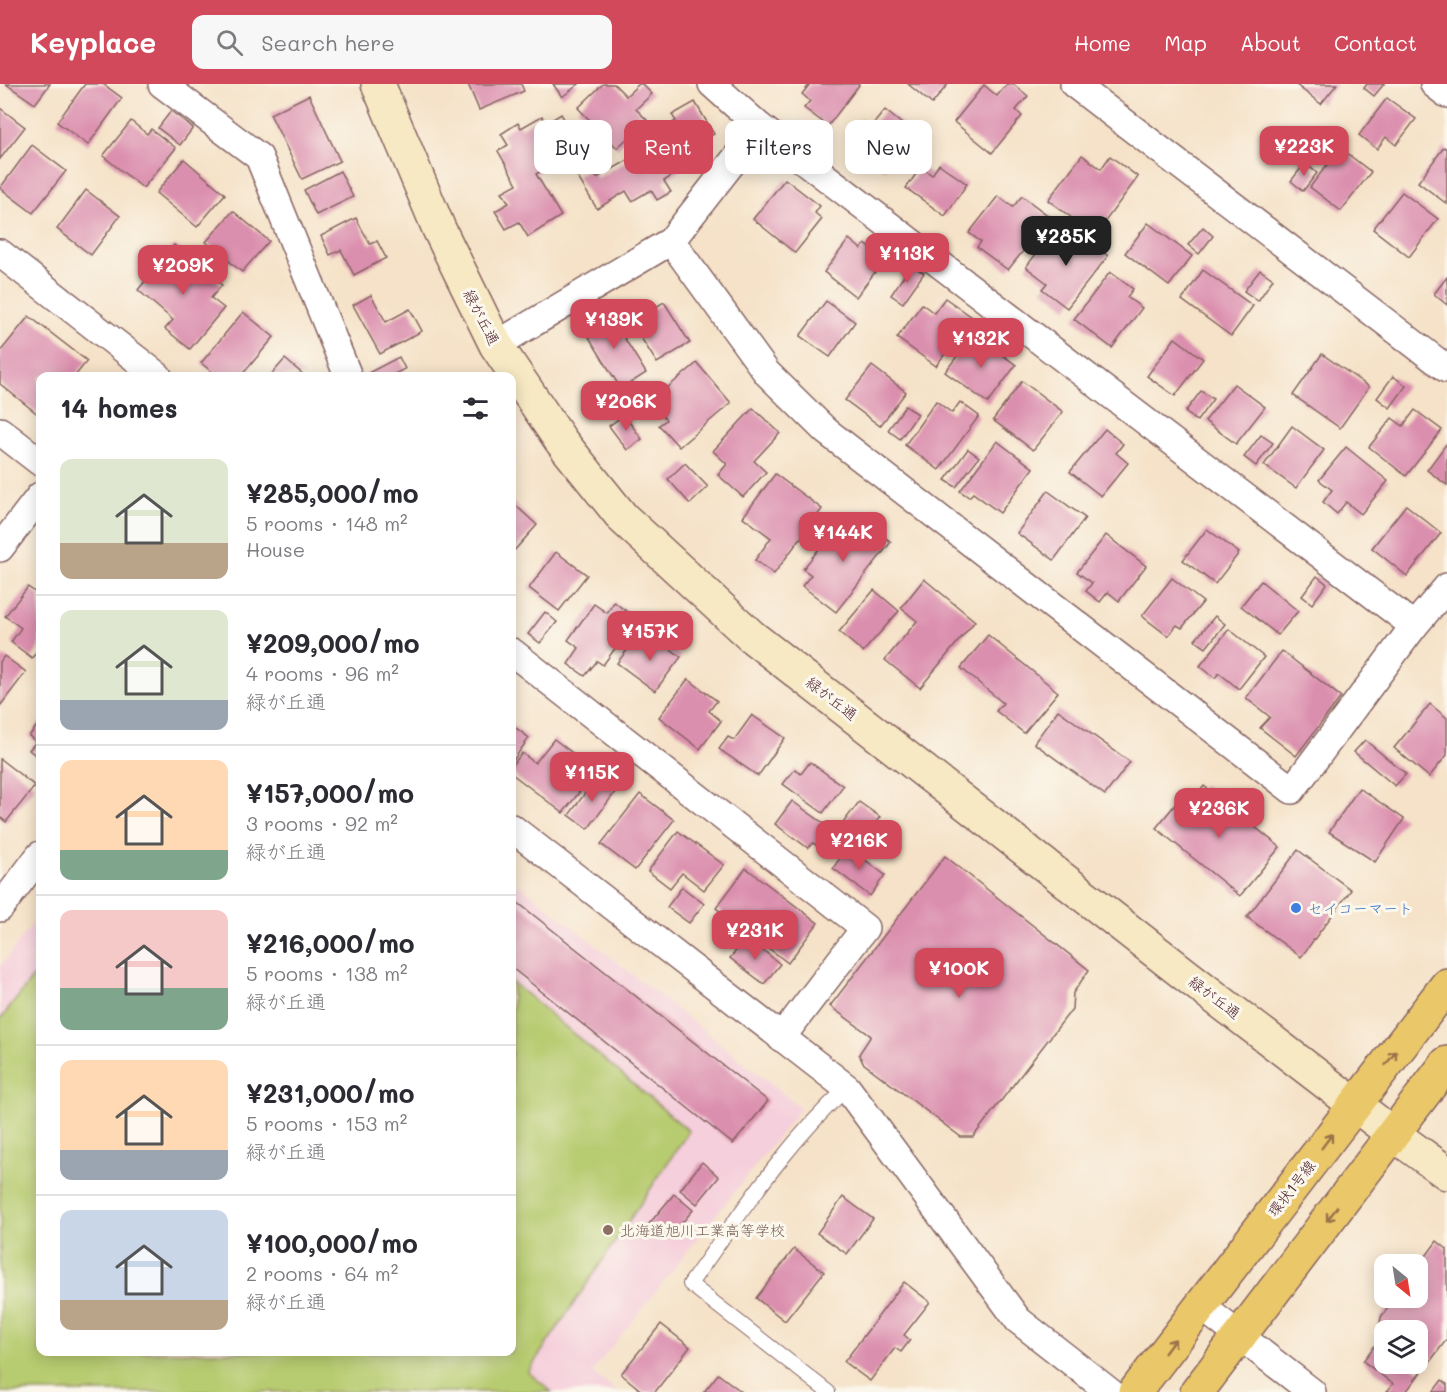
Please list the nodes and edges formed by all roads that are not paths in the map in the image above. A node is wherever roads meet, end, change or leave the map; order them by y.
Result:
1 (162, 84) edge
2 (378, 84) edge
3 (712, 84) edge
4 (1074, 84) edge
5 (1434, 84) edge
6 (1447, 94) edge
7 (752, 120) edge
8 (725, 172) edge
9 (822, 174) edge
10 (671, 241) junction
11 (0, 253) edge
12 (496, 345) junction
13 (1447, 369) edge
14 (153, 372) edge
15 (346, 372) edge
16 (514, 372) edge
17 (516, 375) edge
18 (0, 431) edge
19 (36, 459) edge
20 (36, 501) edge
21 (0, 548) edge
22 (1447, 587) edge
23 (1414, 626) junction
24 (516, 655) edge
25 (516, 831) edge
26 (36, 860) edge
27 (0, 908) edge
28 (1447, 985) edge
29 (781, 1038) junction
30 (1447, 1063) edge
31 (847, 1088) junction
32 (1355, 1104) junction
33 (1393, 1134) junction
34 (1447, 1173) edge
35 (1201, 1306) junction
36 (1240, 1336) junction
37 (828, 1392) edge
38 (1110, 1392) edge
39 (1135, 1392) edge
40 (1197, 1392) edge
41 (1312, 1392) edge

1 - 15 street
2 - 12 street, 緑が丘通
3 - 7 street
4 - 13 street
5 - 6 street
8 - 10 street
9 - 23 street
10 - 12 street
10 - 23 street
11 - 14 street
12 - 16 street, 緑が丘通
17 - 32 street, 緑が丘通
18 - 19 street
20 - 21 street
22 - 23 street
24 - 29 street
25 - 29 street
26 - 27 street
32 -> 28 main road, 環状1号線
29 - 31 street
30 - 33 main road
31 - 37 lane
31 - 38 street
32 - 33 street, 緑が丘通
35 -> 32 main road, 環状1号線
33 - 34 street, 緑が丘通
33 -> 36 main road
35 - 36 street
39 -> 35 main road, 環状1号線
36 - 40 main road
36 - 41 street

